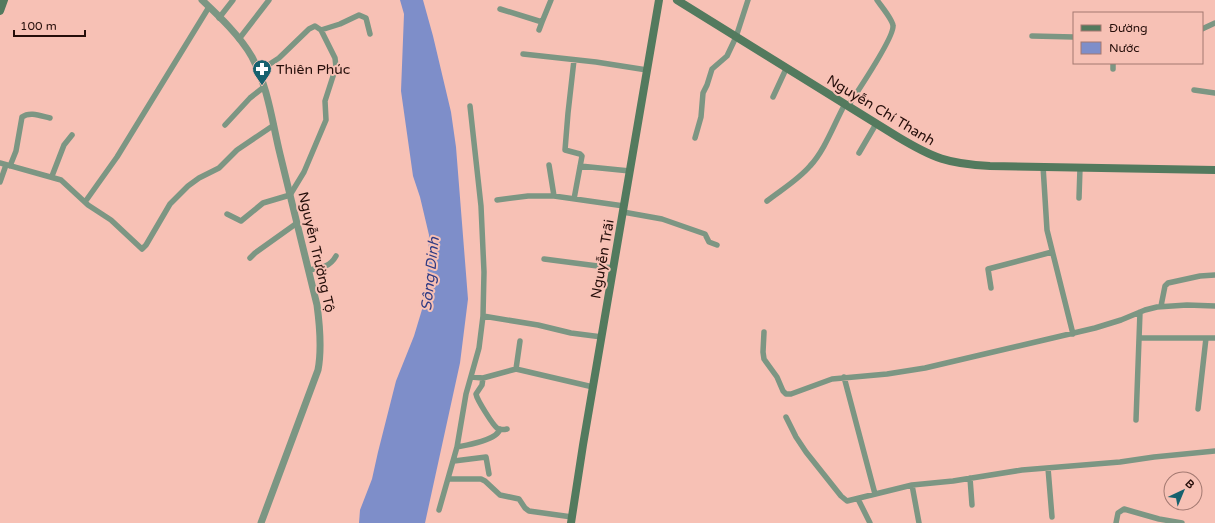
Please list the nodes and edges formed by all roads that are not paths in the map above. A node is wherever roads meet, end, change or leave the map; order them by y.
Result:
1 (4, 0) edge
2 (202, 0) edge
3 (233, 0) edge
4 (269, 0) edge
5 (551, 0) edge
6 (659, 0) edge
7 (677, 0) edge
8 (748, 0) edge
9 (877, 0) edge
10 (209, 7) junction
11 (500, 9) dead end
12 (0, 10) edge
13 (219, 18) junction
14 (542, 22) junction
15 (1215, 23) edge
16 (1203, 29) edge
17 (321, 30) junction
18 (539, 30) dead end
19 (370, 34) dead end
20 (1032, 36) dead end
21 (736, 37) junction
22 (1073, 37) edge
23 (240, 39) junction
24 (523, 54) dead end
25 (574, 60) junction
26 (786, 68) junction
27 (647, 70) junction
28 (259, 71) junction
29 (264, 87) junction
30 (1194, 90) dead end
31 (1215, 93) edge
32 (773, 97) dead end
33 (847, 105) junction
34 (470, 106) dead end
35 (50, 118) dead end
36 (876, 124) junction
37 (225, 125) dead end
38 (274, 125) junction
39 (72, 135) dead end
40 (695, 138) dead end
41 (859, 153) dead end
42 (5, 165) edge
43 (549, 165) dead end
44 (580, 166) junction
45 (1043, 166) junction
46 (1080, 168) junction
47 (1215, 170) edge
48 (630, 171) junction
49 (52, 176) junction
50 (0, 182) edge
51 (290, 195) junction
52 (554, 196) junction
53 (1080, 198) dead end
54 (574, 199) junction
55 (497, 200) dead end
56 (767, 201) dead end
57 (85, 202) junction
58 (624, 209) junction
59 (227, 214) dead end
60 (297, 223) junction
61 (717, 245) dead end
62 (1052, 252) junction
63 (336, 256) dead end
64 (250, 258) dead end
65 (544, 259) dead end
66 (613, 268) junction
67 (308, 270) junction
68 (1215, 275) edge
69 (991, 288) dead end
70 (1161, 306) junction
71 (1215, 306) edge
72 (1140, 312) junction
73 (483, 316) junction
74 (764, 332) dead end
75 (1072, 334) junction
76 (602, 337) junction
77 (1140, 338) junction
78 (1206, 338) junction
79 (1215, 338) edge
80 (520, 341) dead end
81 (516, 369) junction
82 (470, 377) junction
83 (844, 377) junction
84 (483, 378) junction
85 (593, 387) junction
86 (1198, 409) dead end
87 (786, 417) dead end
88 (1136, 420) dead end
89 (500, 429) junction
90 (507, 429) dead end
91 (457, 447) junction
92 (1215, 451) edge
93 (454, 461) junction
94 (1048, 468) junction
95 (489, 474) dead end
96 (970, 478) junction
97 (448, 479) junction
98 (912, 484) junction
99 (875, 494) junction
100 (858, 499) junction
101 (972, 505) dead end
102 (438, 510) dead end
103 (1052, 516) dead end
104 (571, 520) edge
105 (261, 523) edge
106 (870, 523) edge
107 (919, 523) edge
108 (1116, 523) edge
109 (1182, 523) edge

1 - 12 main road
2 - 10 street, Nguyễn Trường Tộ
3 - 13 street
4 - 23 street
5 - 14 street
6 - 27 main road, Nguyễn Trãi
7 - 21 main road, Nguyễn Chí Thanh
8 - 21 street
9 - 33 street
10 - 13 street, Nguyễn Trường Tộ
10 - 57 street
11 - 14 street
13 - 23 street, Nguyễn Trường Tộ
14 - 18 street
15 - 16 street
17 - 19 street
17 - 28 street
17 - 51 street
20 - 22 street
21 - 26 main road, Nguyễn Chí Thanh
21 - 40 street
23 - 28 street, Nguyễn Trường Tộ
24 - 25 street
25 - 27 street
25 - 44 street
26 - 32 street
26 - 33 main road, Nguyễn Chí Thanh
27 - 48 main road, Nguyễn Trãi
28 - 29 street, Nguyễn Trường Tộ
29 - 37 street
29 - 38 street, Nguyễn Trường Tộ
30 - 31 street
33 - 36 main road, Nguyễn Chí Thanh
33 - 56 street
34 - 73 street
35 - 42 street
36 - 41 street
36 - 45 main road, Nguyễn Chí Thanh
38 - 51 street, Nguyễn Trường Tộ
38 - 57 street
39 - 49 street
42 - 49 street
42 - 50 street
43 - 52 street
44 - 48 street
44 - 54 street
45 - 46 main road, Nguyễn Chí Thanh
45 - 62 street
46 - 47 main road, Nguyễn Chí Thanh
46 - 53 street
48 - 58 main road, Nguyễn Trãi
49 - 57 street
51 - 59 street
51 - 60 street, Nguyễn Trường Tộ
52 - 54 street
52 - 55 street
54 - 58 street
58 - 61 street
58 - 66 main road, Nguyễn Trãi
60 - 64 street
60 - 67 street, Nguyễn Trường Tộ
62 - 69 street
62 - 75 street
63 - 67 street
65 - 66 street
66 - 76 main road, Nguyễn Trãi
67 - 105 street, Nguyễn Trường Tộ
68 - 70 street
70 - 71 street
70 - 72 street
72 - 75 street
72 - 77 street
73 - 76 street
73 - 82 street
74 - 83 street
75 - 83 street
76 - 85 main road, Nguyễn Trãi
77 - 78 street
77 - 88 street
78 - 79 street
78 - 86 street
80 - 81 street
81 - 84 street
81 - 85 street
82 - 84 street
82 - 91 street
83 - 99 street
84 - 89 street
85 - 104 main road, Nguyễn Trãi
87 - 100 street
89 - 90 street
89 - 91 street
91 - 93 street
92 - 94 street
93 - 95 street
93 - 97 street
94 - 96 street
94 - 103 street
96 - 98 street
96 - 101 street
97 - 102 street
97 - 104 street
98 - 99 street
98 - 107 street
99 - 100 street
100 - 106 street
108 - 109 street

